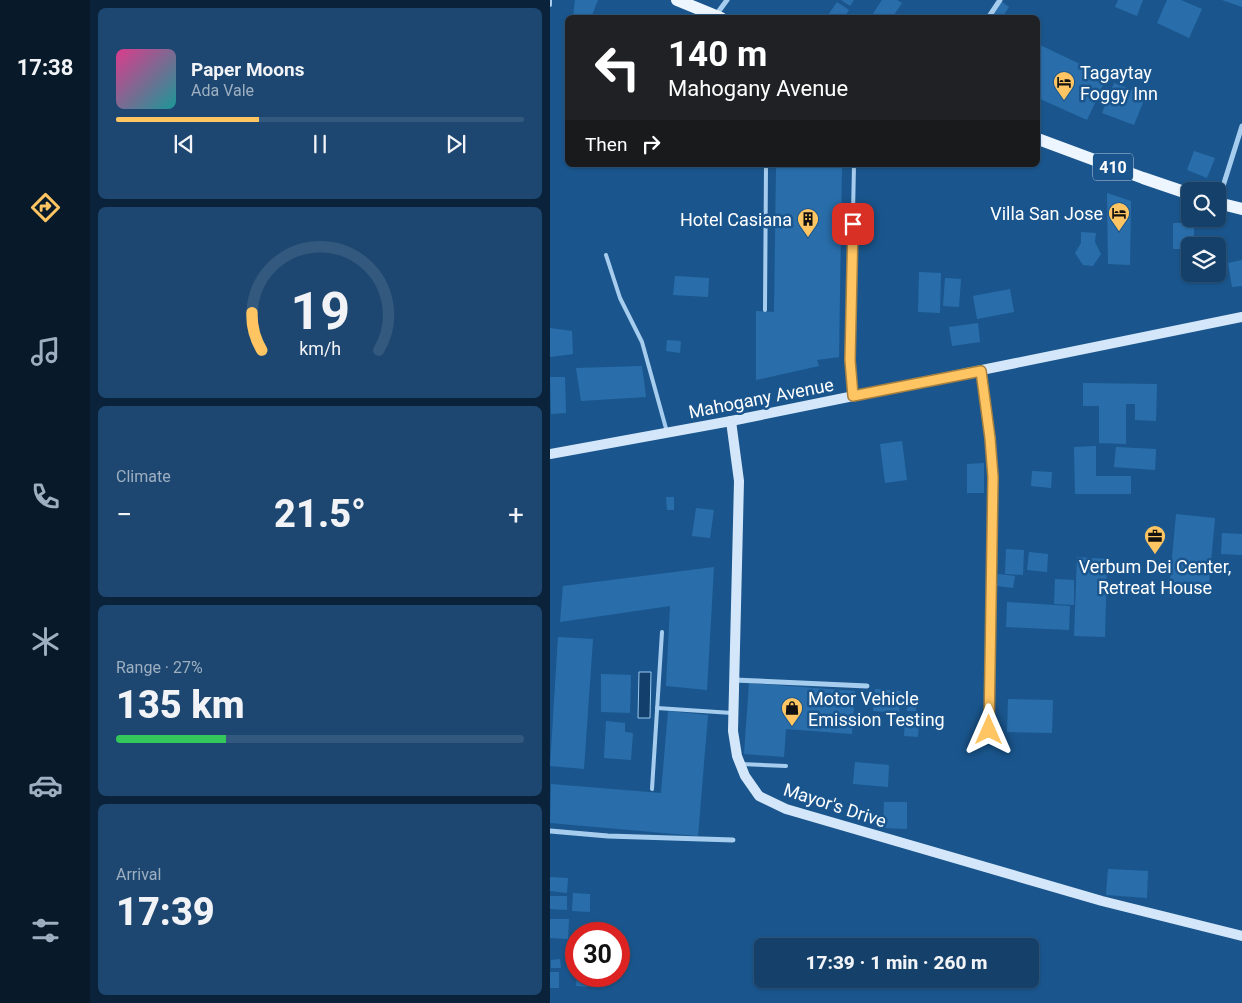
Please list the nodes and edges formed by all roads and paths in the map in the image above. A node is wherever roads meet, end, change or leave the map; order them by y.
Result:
1 (550, 0) edge
2 (678, 0) edge
3 (727, 0) edge
4 (1000, 0) edge
5 (550, 4) edge
6 (716, 15) edge
7 (720, 15) edge
8 (990, 15) edge
9 (1242, 126) edge
10 (1040, 140) edge
11 (766, 167) edge
12 (854, 167) edge
13 (1224, 182) edge
14 (1181, 191) edge
15 (1226, 205) edge
16 (1242, 210) edge
17 (606, 255) dead end
18 (765, 310) dead end
19 (1242, 318) edge
20 (981, 371) junction
21 (853, 396) junction
22 (731, 421) junction
23 (667, 432) junction
24 (550, 454) edge
25 (662, 632) dead end
26 (734, 680) junction
27 (867, 686) dead end
28 (657, 708) junction
29 (734, 713) junction
30 (989, 730) dead end
31 (740, 764) junction
32 (786, 766) dead end
33 (652, 789) dead end
34 (550, 831) edge
35 (733, 840) dead end
36 (1242, 936) edge

1 - 5 lane
2 - 6 main road
3 - 7 street
4 - 8 street
9 - 13 street
10 - 14 main road, 410
11 - 18 lane
12 - 21 lane
15 - 16 main road
17 - 23 lane
19 - 20 street, Mahogany Avenue
20 - 21 street, Mahogany Avenue
20 - 30 street
21 - 22 street, Mahogany Avenue
22 - 23 street, Mahogany Avenue
22 - 26 street, Mayor's Drive
23 - 24 street, Mahogany Avenue
25 - 28 lane
26 - 27 street
26 - 29 street, Mayor's Drive
28 - 29 lane
28 - 33 lane
29 - 31 street, Mayor's Drive
31 - 32 lane
31 - 36 street, Mayor's Drive
34 - 35 street

